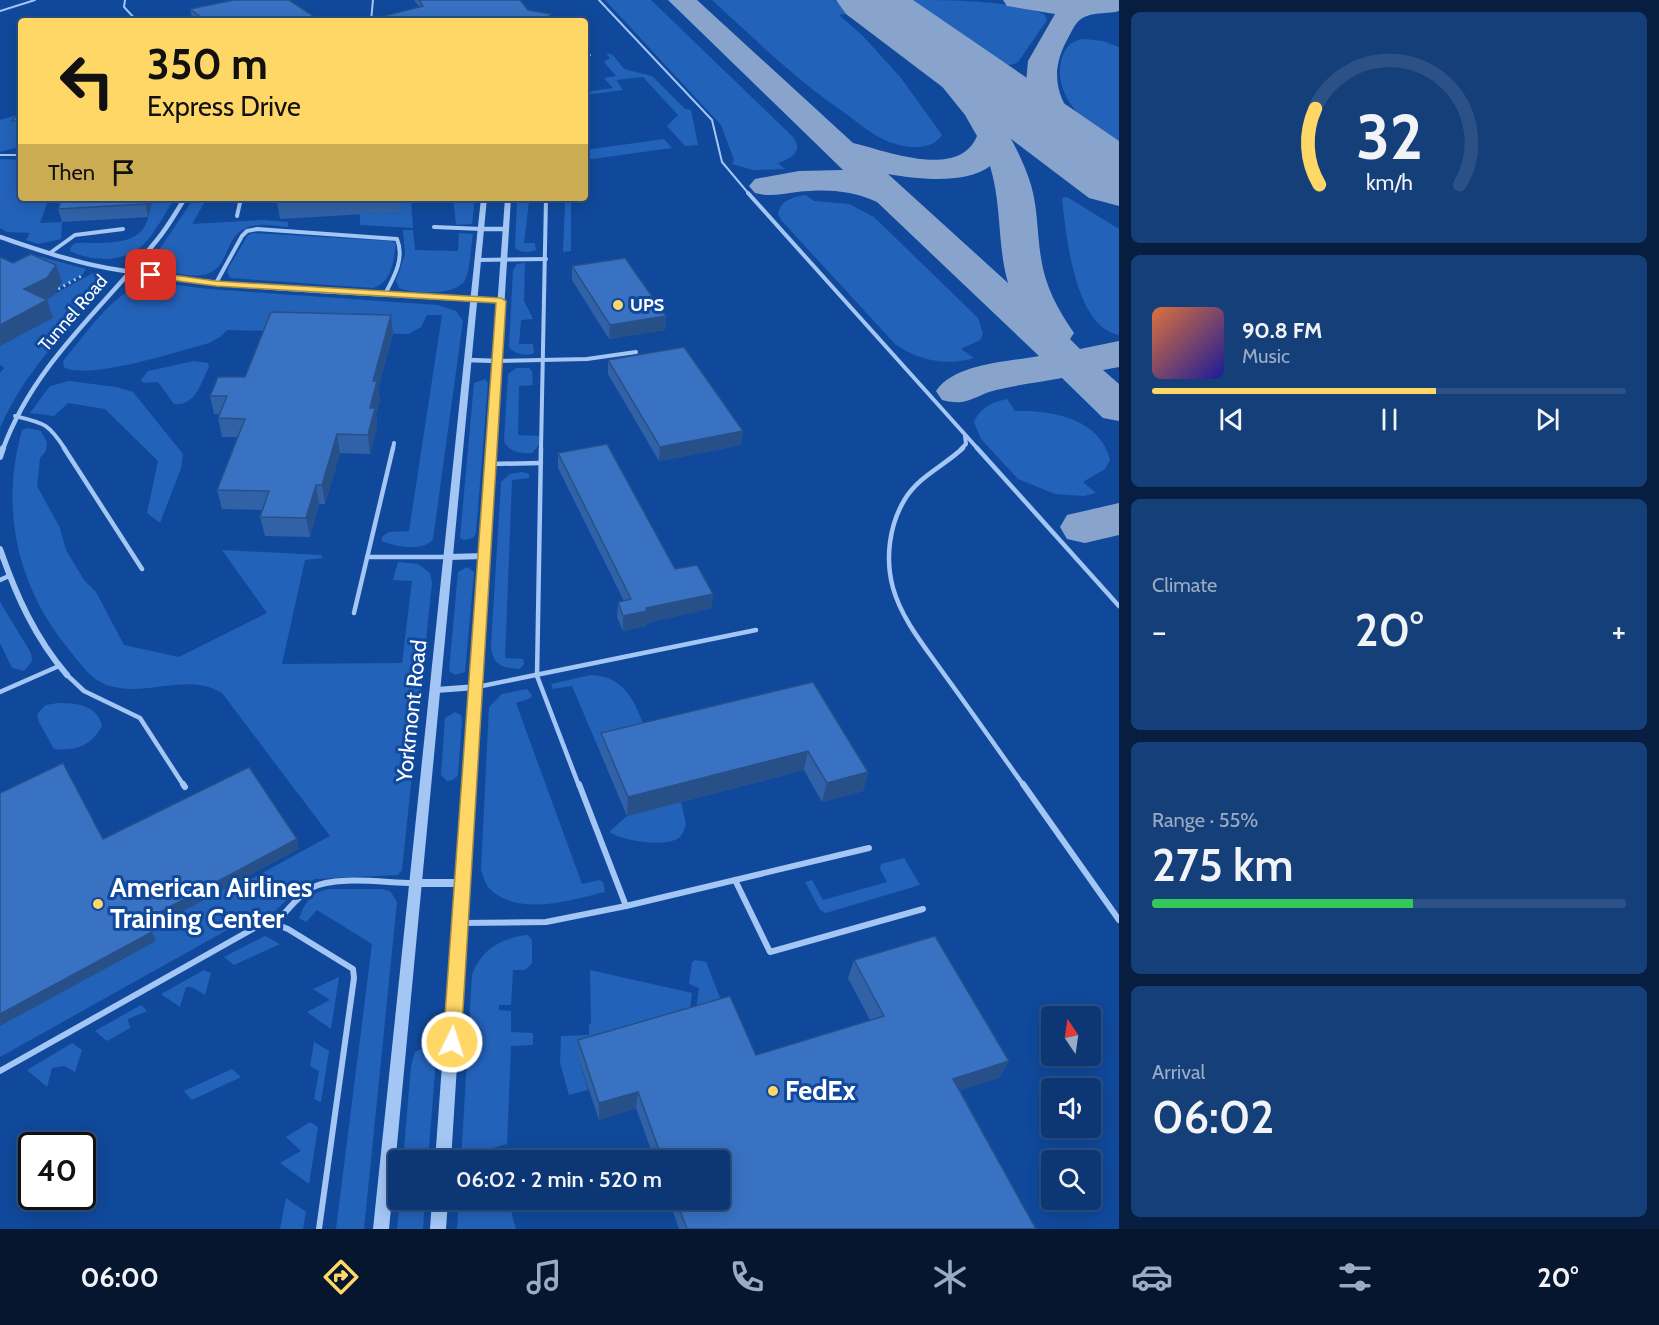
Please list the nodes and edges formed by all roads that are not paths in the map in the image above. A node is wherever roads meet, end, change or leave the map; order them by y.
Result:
1 (35, 0) edge
2 (125, 0) edge
3 (373, 0) edge
4 (599, 0) edge
5 (0, 11) edge
6 (134, 18) edge
7 (371, 18) edge
8 (0, 155) edge
9 (18, 155) edge
10 (183, 201) edge
11 (240, 201) edge
12 (484, 201) edge
13 (508, 201) edge
14 (546, 201) edge
15 (237, 216) dead end
16 (434, 227) dead end
17 (123, 228) dead end
18 (482, 229) junction
19 (505, 229) junction
20 (0, 237) edge
21 (50, 253) junction
22 (546, 259) junction
23 (479, 260) junction
24 (504, 260) junction
25 (129, 272) junction
26 (216, 284) junction
27 (385, 294) junction
28 (475, 300) junction
29 (501, 301) junction
30 (636, 352) dead end
31 (469, 360) junction
32 (543, 360) junction
33 (497, 361) junction
34 (15, 416) junction
35 (965, 434) junction
36 (394, 443) dead end
37 (0, 457) edge
38 (541, 463) junction
39 (490, 464) junction
40 (0, 549) edge
41 (449, 556) junction
42 (484, 556) junction
43 (368, 557) junction
44 (142, 569) dead end
45 (9, 576) junction
46 (0, 580) edge
47 (1119, 606) edge
48 (354, 613) dead end
49 (756, 630) dead end
50 (58, 666) junction
51 (67, 675) joint
52 (537, 676) junction
53 (477, 687) junction
54 (436, 690) junction
55 (0, 692) edge
56 (185, 787) dead end
57 (869, 848) dead end
58 (735, 880) junction
59 (417, 883) junction
60 (463, 883) junction
61 (626, 906) junction
62 (922, 909) dead end
63 (1119, 920) edge
64 (460, 923) junction
65 (276, 924) junction
66 (0, 1071) edge
67 (444, 1150) edge
68 (439, 1210) edge
69 (320, 1229) edge
70 (381, 1229) edge
71 (438, 1229) edge

1 - 5 lane
2 - 6 lane
3 - 7 lane
4 - 35 lane
8 - 9 lane
10 - 25 street, Tunnel Road
11 - 15 lane
12 - 18 street, Yorkmont Road
13 - 19 street
14 - 22 lane
16 - 18 lane
17 - 21 lane
18 - 19 street
18 - 23 street, Yorkmont Road
19 - 24 street
20 - 21 street
21 - 25 street
22 - 24 lane
22 - 32 lane
23 - 24 lane
23 - 28 street, Yorkmont Road
24 - 29 street
25 - 26 street
25 - 34 street, Tunnel Road
26 - 27 street
26 - 27 lane
27 - 28 street
28 - 29 street
28 - 31 street, Yorkmont Road
29 - 33 street
30 - 32 lane
31 - 33 street
31 - 41 street, Yorkmont Road
32 - 33 lane
32 - 38 lane
33 - 39 street
34 - 37 street, Tunnel Road
34 - 44 lane
35 - 47 lane
35 - 63 lane
36 - 43 lane
38 - 39 lane
38 - 52 lane
39 - 42 street
40 - 45 street
41 - 42 street
41 - 43 lane
41 - 54 street, Yorkmont Road
42 - 53 street
43 - 48 lane
45 - 46 lane
45 - 50 street
49 - 52 lane
50 - 51 street
50 - 55 lane
51 - 56 lane
52 - 53 lane
52 - 61 lane
53 - 54 street
53 - 60 street
54 - 59 street, Yorkmont Road
57 - 58 lane
58 - 61 lane
58 - 62 lane
59 - 60 street
59 - 65 lane
59 - 70 street, Yorkmont Road
60 - 64 street
61 - 64 lane
64 - 67 street
65 - 66 lane
65 - 69 lane
68 - 71 street

